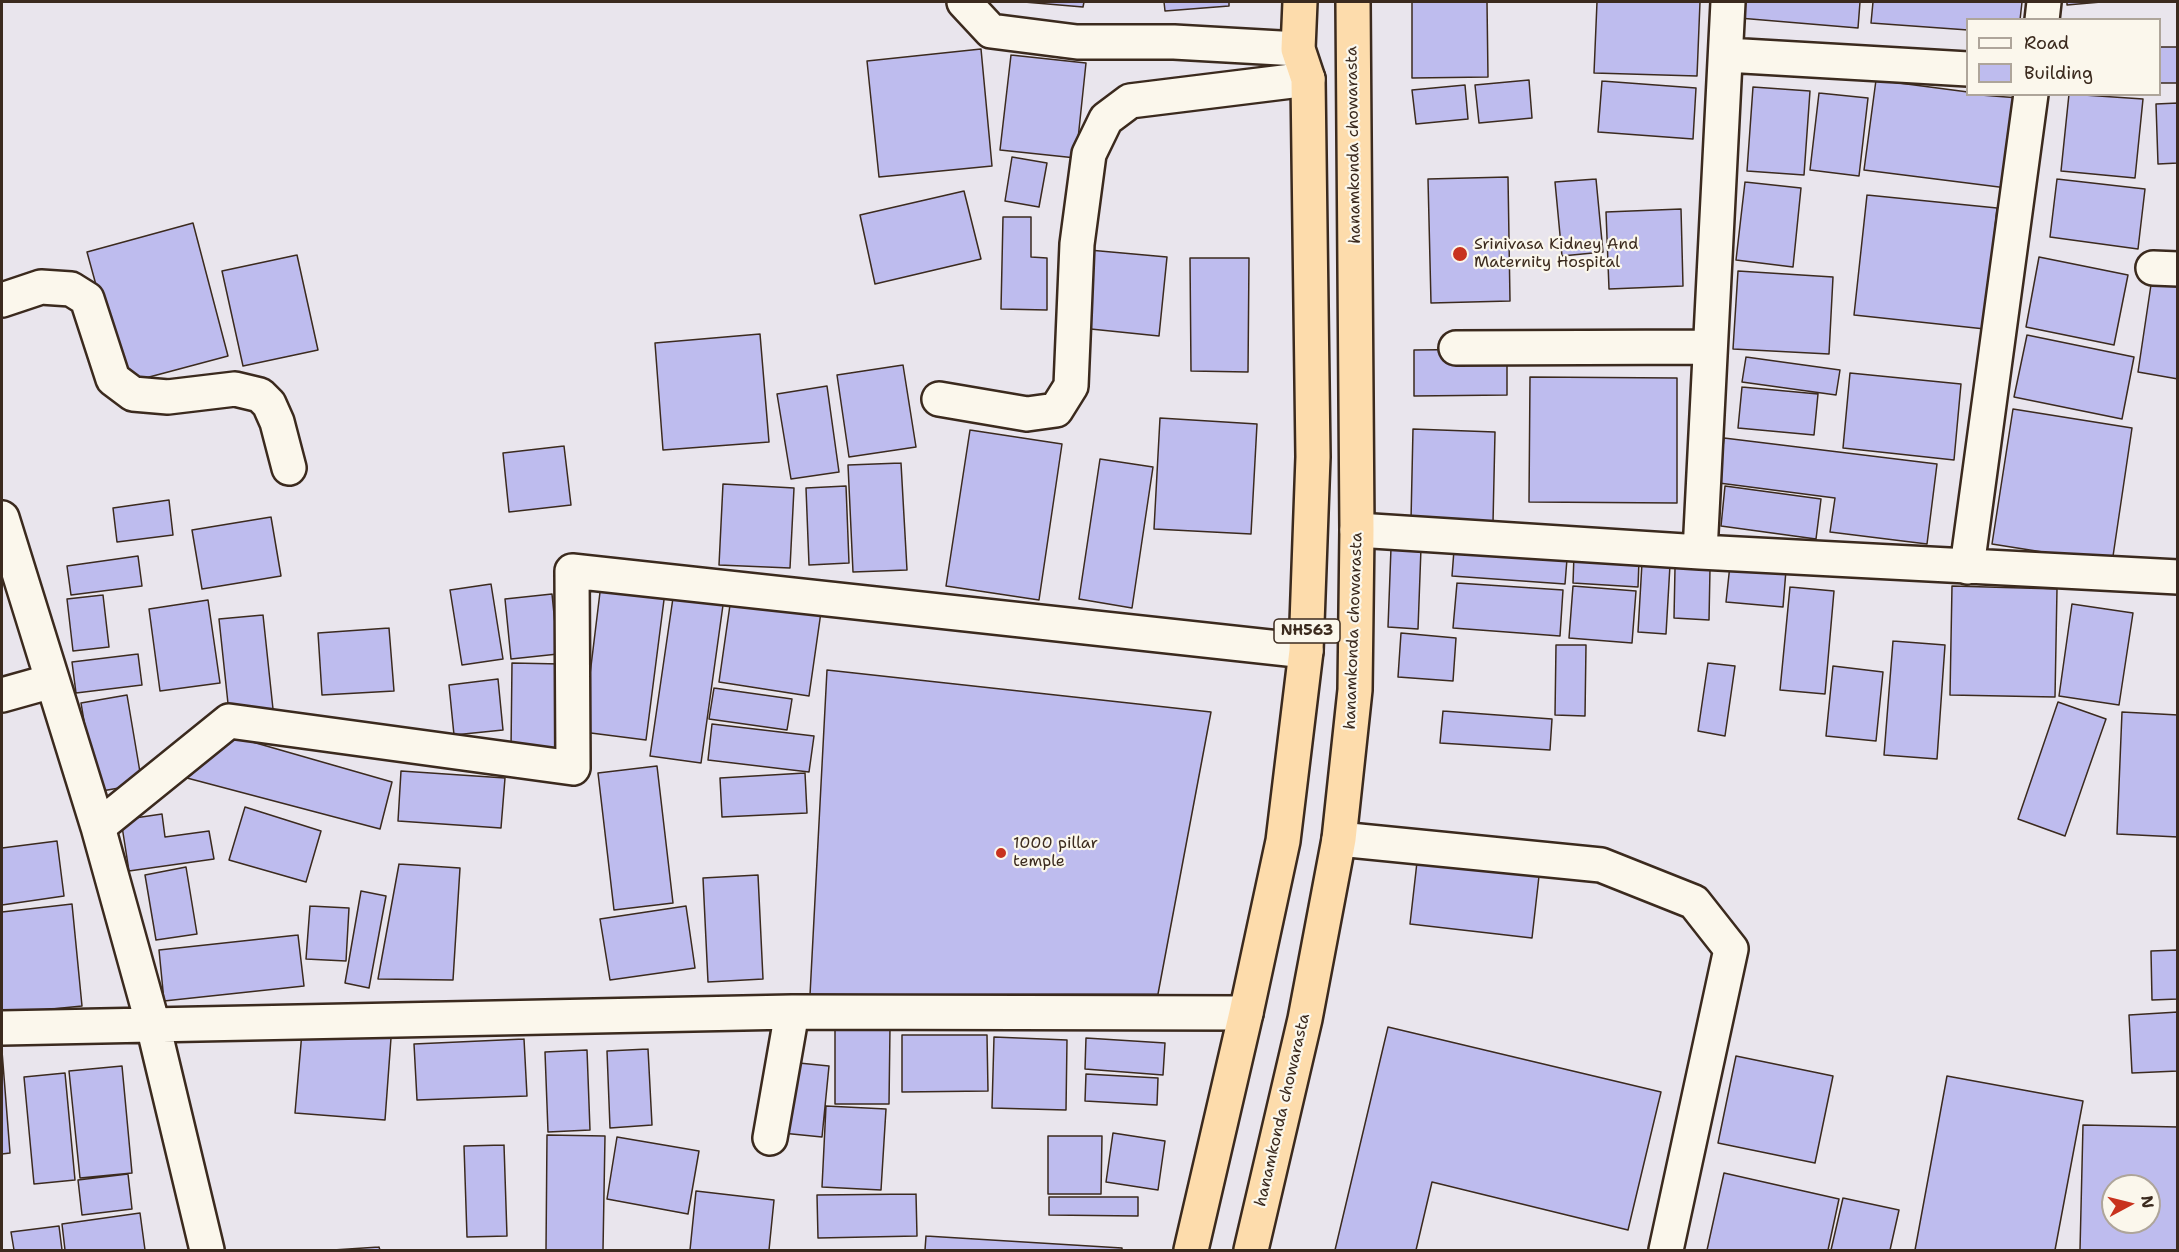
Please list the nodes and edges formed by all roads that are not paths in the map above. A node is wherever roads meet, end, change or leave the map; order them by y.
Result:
1 (964, 2) edge
2 (1300, 2) edge
3 (1353, 2) edge
4 (1728, 2) edge
5 (2044, 2) edge
6 (2042, 18) edge
7 (1726, 55) junction
8 (1303, 64) junction
9 (1966, 69) edge
10 (2031, 96) edge
11 (2, 300) edge
12 (1710, 347) junction
13 (1456, 348) dead end
14 (939, 399) dead end
15 (289, 468) dead end
16 (2, 518) edge
17 (1357, 530) junction
18 (1700, 552) junction
19 (1967, 567) junction
20 (2178, 577) edge
21 (1306, 651) junction
22 (52, 681) junction
23 (2, 695) edge
24 (98, 827) junction
25 (1339, 840) junction
26 (792, 1012) junction
27 (1246, 1013) junction
28 (153, 1025) junction
29 (2, 1028) edge
30 (770, 1138) dead end
31 (207, 1251) edge
32 (1191, 1251) edge
33 (1251, 1251) edge
34 (1666, 1251) edge

1 - 8 street
2 - 8 highway, NH563
3 - 17 highway, hanamkonda chowarasta / NH563
4 - 7 street
5 - 6 street
7 - 9 street
7 - 12 street
8 - 14 street
8 - 21 highway, NH563
10 - 19 street
11 - 15 street
12 - 13 street
12 - 18 street
16 - 22 street
17 - 18 street
17 - 25 highway, hanamkonda chowarasta / NH563
18 - 19 street
19 - 20 street
21 - 24 street
21 - 27 highway, NH563
22 - 23 street
22 - 24 street
24 - 28 street
25 - 33 highway, hanamkonda chowarasta / NH563
25 - 34 street
26 - 27 street
26 - 28 street
26 - 30 street
27 - 32 highway, NH563
28 - 29 street
28 - 31 street

